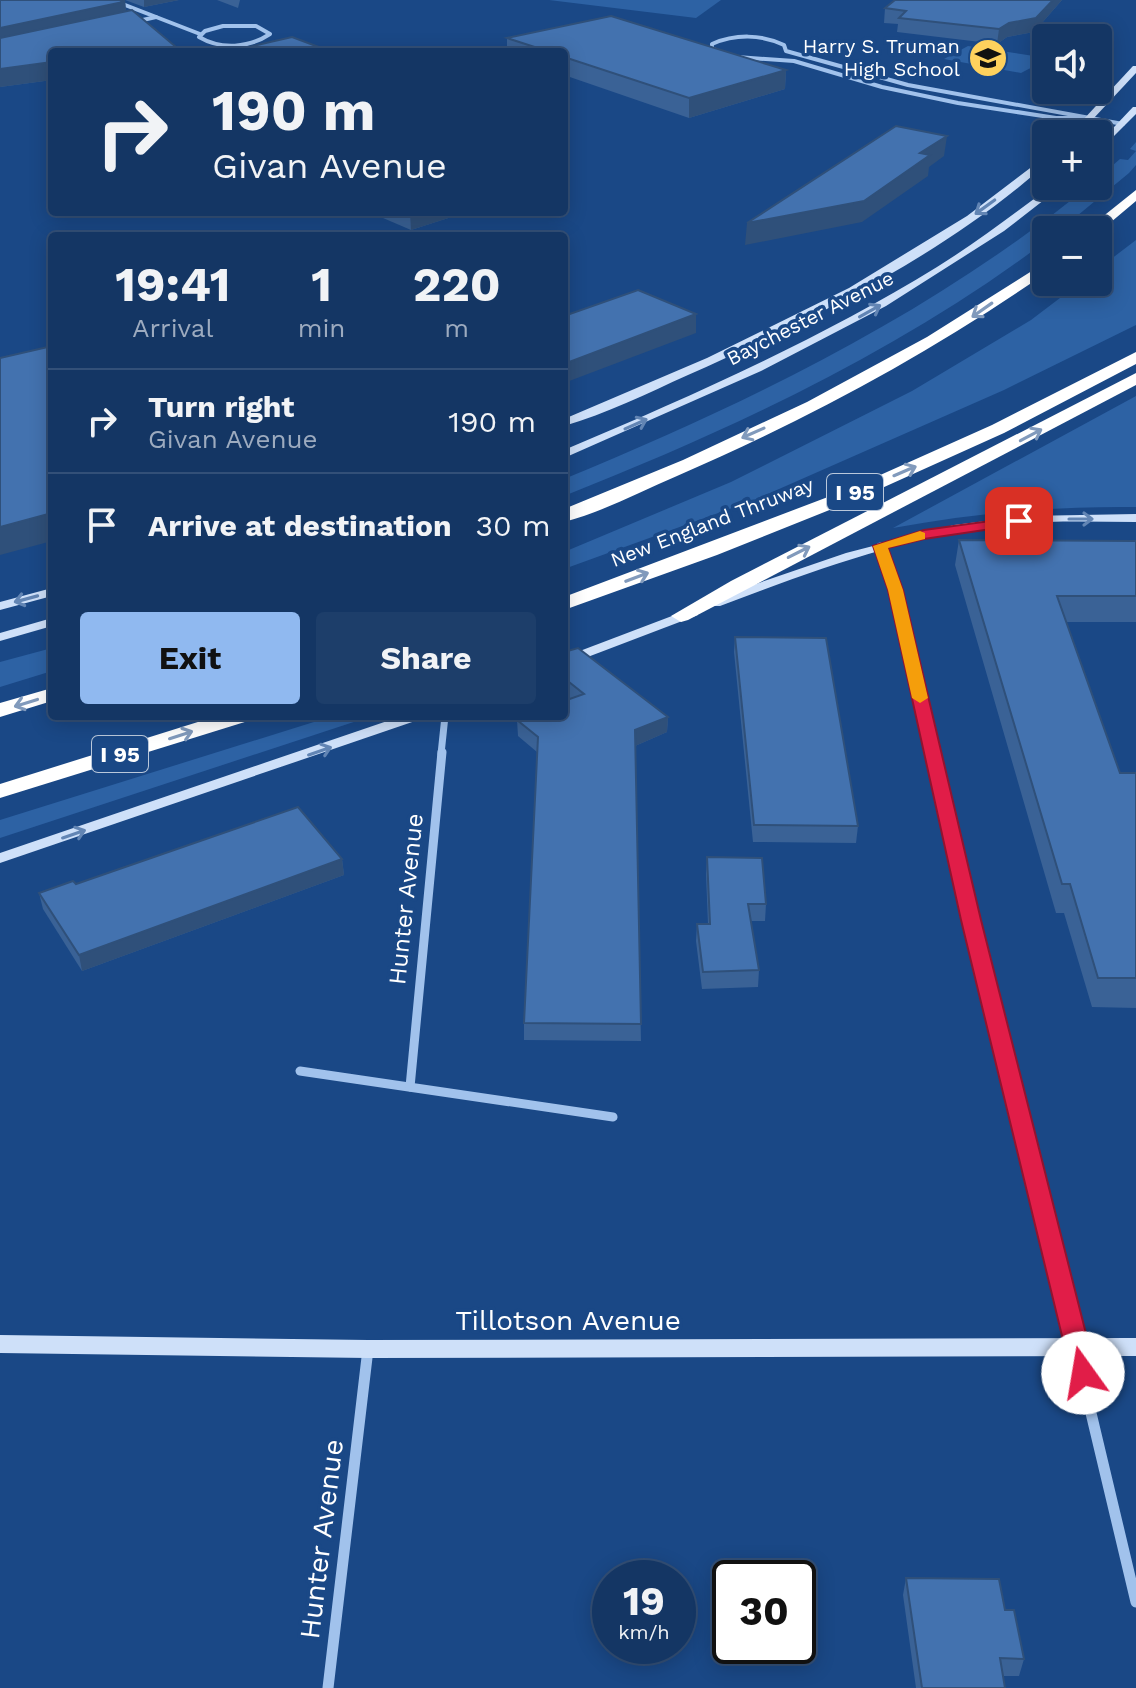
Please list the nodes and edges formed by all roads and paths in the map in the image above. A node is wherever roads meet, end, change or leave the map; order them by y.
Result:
1 (112, 0) edge
2 (156, 17) junction
3 (126, 24) edge
4 (200, 34) junction
5 (1136, 68) edge
6 (1136, 109) edge
7 (1090, 118) junction
8 (1123, 124) junction
9 (1112, 135) edge
10 (1032, 170) edge
11 (1136, 194) edge
12 (1038, 200) edge
13 (1110, 216) edge
14 (1032, 276) edge
15 (1136, 357) edge
16 (1136, 378) edge
17 (568, 421) edge
18 (568, 452) edge
19 (568, 514) edge
20 (1136, 518) edge
21 (880, 546) junction
22 (48, 593) edge
23 (568, 603) edge
24 (0, 606) edge
25 (681, 616) junction
26 (48, 623) edge
27 (0, 637) edge
28 (568, 660) edge
29 (48, 695) edge
30 (0, 710) edge
31 (227, 720) edge
32 (404, 720) edge
33 (445, 720) edge
34 (0, 791) edge
35 (0, 858) edge
36 (300, 1071) dead end
37 (410, 1087) junction
38 (613, 1117) dead end
39 (0, 1344) edge
40 (1077, 1346) junction
41 (1136, 1347) edge
42 (368, 1349) junction
43 (1136, 1602) edge
44 (328, 1688) edge

1 - 2 street
2 - 3 street
2 - 4 street
4 - 4 street
5 - 7 main road
6 - 8 main road
7 - 7 street
7 - 8 street
8 - 9 main road
10 -> 17 main road, Baychester Avenue
11 - 13 highway
18 -> 12 main road, Baychester Avenue
14 -> 19 highway
23 -> 15 highway, New England Thruway / I 95
25 -> 16 highway
21 -> 20 main road
21 - 25 main road
21 - 40 street
22 -> 24 main road
25 - 28 main road
26 - 27 main road
29 -> 30 highway
34 -> 31 highway, I 95
35 -> 32 main road
33 - 37 street, Hunter Avenue
36 - 37 street
37 - 38 street
39 - 42 main road, Tillotson Avenue
40 - 41 main road, Tillotson Avenue
40 - 42 main road, Tillotson Avenue
40 - 43 street
42 - 44 street, Hunter Avenue

